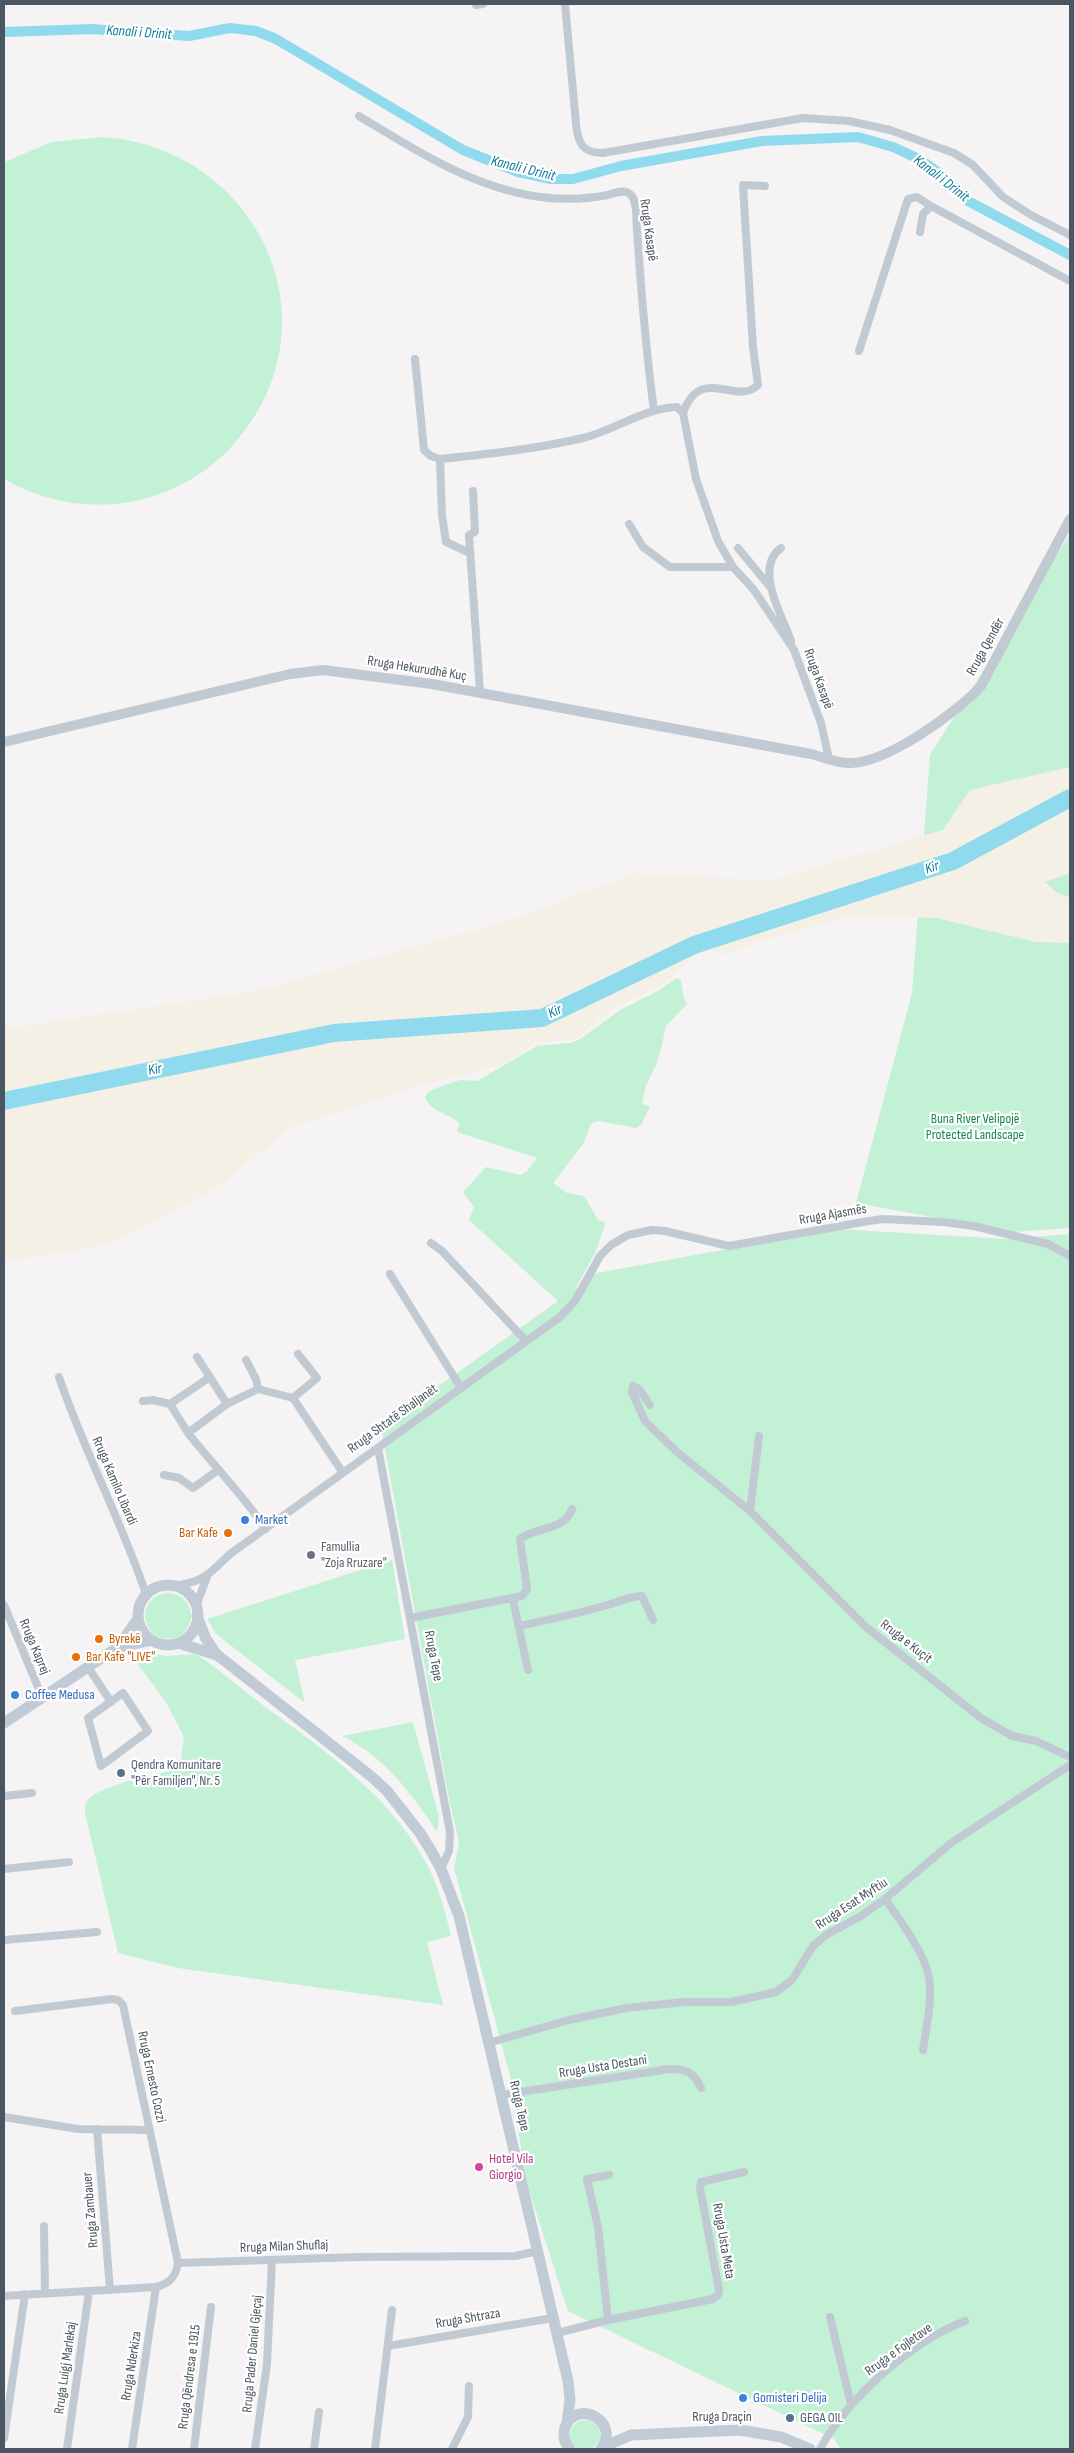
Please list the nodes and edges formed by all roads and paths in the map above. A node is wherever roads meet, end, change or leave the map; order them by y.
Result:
1 (565, 4) edge
2 (359, 116) dead end
3 (765, 186) dead end
4 (931, 206) junction
5 (920, 232) dead end
6 (1070, 235) edge
7 (1070, 281) edge
8 (859, 351) dead end
9 (415, 359) dead end
10 (654, 411) junction
11 (683, 413) junction
12 (440, 459) junction
13 (473, 491) dead end
14 (1070, 519) edge
15 (629, 524) dead end
16 (738, 548) dead end
17 (781, 548) dead end
18 (470, 552) junction
19 (733, 567) junction
20 (771, 588) junction
21 (794, 650) junction
22 (480, 692) junction
23 (4, 742) edge
24 (829, 759) junction
25 (431, 1242) dead end
26 (603, 1252) joint
27 (1070, 1256) edge
28 (390, 1274) dead end
29 (526, 1342) junction
30 (298, 1354) dead end
31 (197, 1358) dead end
32 (246, 1360) dead end
33 (59, 1377) dead end
34 (210, 1378) junction
35 (461, 1388) junction
36 (258, 1389) junction
37 (293, 1398) junction
38 (143, 1401) dead end
39 (170, 1404) junction
40 (227, 1404) junction
41 (650, 1405) dead end
42 (188, 1433) junction
43 (759, 1436) dead end
44 (378, 1448) junction
45 (218, 1470) junction
46 (343, 1473) junction
47 (164, 1475) dead end
48 (572, 1509) dead end
49 (750, 1511) junction
50 (266, 1529) junction
51 (207, 1577) junction
52 (175, 1586) junction
53 (146, 1594) junction
54 (513, 1600) junction
55 (4, 1605) edge
56 (197, 1611) junction
57 (410, 1618) junction
58 (138, 1619) junction
59 (653, 1620) dead end
60 (519, 1626) junction
61 (152, 1640) junction
62 (178, 1643) junction
63 (118, 1647) junction
64 (216, 1655) junction
65 (88, 1667) junction
66 (528, 1670) dead end
67 (42, 1697) junction
68 (111, 1702) junction
69 (4, 1723) edge
70 (1070, 1757) edge
71 (1070, 1765) edge
72 (32, 1793) dead end
73 (4, 1796) edge
74 (69, 1862) dead end
75 (4, 1868) edge
76 (441, 1869) junction
77 (885, 1899) junction
78 (97, 1932) dead end
79 (4, 1940) edge
80 (16, 2011) dead end
81 (488, 2043) junction
82 (923, 2050) dead end
83 (701, 2088) dead end
84 (501, 2095) junction
85 (4, 2117) edge
86 (98, 2129) junction
87 (150, 2130) junction
88 (744, 2172) dead end
89 (609, 2174) dead end
90 (44, 2226) dead end
91 (538, 2251) junction
92 (272, 2260) junction
93 (178, 2263) junction
94 (156, 2287) junction
95 (110, 2290) junction
96 (89, 2291) junction
97 (45, 2293) junction
98 (25, 2294) junction
99 (4, 2296) edge
100 (211, 2307) dead end
101 (392, 2310) dead end
102 (830, 2317) dead end
103 (553, 2318) junction
104 (608, 2320) junction
105 (965, 2321) dead end
106 (557, 2333) junction
107 (388, 2346) junction
108 (568, 2381) junction
109 (469, 2386) dead end
110 (851, 2404) junction
111 (319, 2412) dead end
112 (590, 2414) junction
113 (567, 2424) junction
114 (603, 2424) junction
115 (631, 2434) junction
116 (4, 2438) edge
117 (602, 2448) edge
118 (67, 2449) edge
119 (132, 2449) edge
120 (194, 2449) edge
121 (255, 2449) edge
122 (314, 2449) edge
123 (375, 2449) edge
124 (452, 2449) edge
125 (570, 2449) edge
126 (810, 2449) edge
127 (820, 2449) edge

1 - 6 street
2 - 10 street, Rruga Kasapë
3 - 11 street
4 - 5 street
4 - 7 street
4 - 8 street
9 - 12 street
10 - 11 street
10 - 12 street
11 - 19 street, Rruga Kasapë
12 - 18 street
13 - 18 street
14 - 24 street, Rruga Qendër
15 - 19 street
16 - 20 street
17 - 20 street
18 - 22 street
19 - 21 street, Rruga Kasapë
20 - 21 street
21 - 24 street, Rruga Kasapë
22 - 23 street, Rruga Hekurudhë Kuç
22 - 24 street, Rruga Hekurudhë Kuç
25 - 29 street
26 - 27 street, Rruga Ajasmës
26 - 29 street, Rruga Shtatë Shaljanët
28 - 35 street, Rruga Shtatë Shaljanët
29 - 35 street, Rruga Shtatë Shaljanët
30 - 37 street
31 - 34 street
32 - 36 street
33 - 53 street, Rruga Kamilo Libardi
34 - 39 street
34 - 40 street
35 - 44 street, Rruga Shtatë Shaljanët
36 - 37 street
36 - 40 street
37 - 46 street, Rruga Shtatë Shaljanët
38 - 39 street
39 - 42 street
40 - 42 street
41 - 49 street, Rruga e Kuçit
42 - 45 street
43 - 49 street
44 - 46 street, Rruga Shtatë Shaljanët
44 - 57 street, Rruga Tepe
45 - 47 street
45 - 50 street
46 - 50 street, Rruga Shtatë Shaljanët
48 - 54 street
49 - 70 street, Rruga e Kuçit
50 - 51 street, Rruga Shtatë Shaljanët
51 - 52 street, Rruga Shtatë Shaljanët
51 - 56 street, Rruga Shtatë Shaljanët
52 - 53 main road
52 - 56 main road
53 - 58 main road
54 - 57 street
54 - 60 street
55 - 67 street, Rruga Kaprej
56 - 62 main road
56 - 64 main road, Rruga Tepe
57 - 76 street, Rruga Tepe
58 - 61 main road
58 - 63 main road
59 - 60 street
60 - 66 street
61 - 62 main road
61 - 63 main road
62 - 64 main road, Rruga Tepe
63 - 65 main road
64 - 76 main road, Rruga Tepe
65 - 67 main road
65 - 68 street
67 - 69 main road
68 - 68 street
71 - 77 street, Rruga Esat Myftiu
72 - 73 street
74 - 75 street
76 - 81 main road, Rruga Tepe
77 - 81 street, Rruga Esat Myftiu
77 - 82 street
78 - 79 street
80 - 87 street, Rruga Ernesto Cozzi
81 - 84 main road, Rruga Tepe
83 - 84 street, Rruga Usta Destani
84 - 91 main road, Rruga Tepe
85 - 86 street
86 - 87 street
86 - 95 street, Rruga Zambauer
87 - 93 street, Rruga Ernesto Cozzi
88 - 104 street, Rruga Usta Meta
89 - 104 street
90 - 97 street
91 - 92 street, Rruga Milan Shuflaj
91 - 103 main road, Rruga Tepe
92 - 93 street, Rruga Milan Shuflaj
92 - 121 street, Rruga Pader Daniel Gjeçaj
93 - 94 street
94 - 95 street
94 - 119 street, Rruga Nderkiza
95 - 96 street
96 - 97 street
96 - 118 street, Rruga Luigj Marlekaj
97 - 98 street
98 - 99 street
98 - 116 street
100 - 120 street, Rruga Qëndresa e 1915
101 - 107 street
102 - 110 street, Rruga e Fojletave
103 - 106 main road, Rruga Tepe
103 - 107 street, Rruga Shtraza
104 - 106 street, Rruga Usta Meta
105 - 110 street, Rruga e Fojletave
106 - 108 main road, Rruga Tepe
107 - 123 street
108 - 112 main road, Rruga Tepe
108 - 113 main road, Rruga Tepe
109 - 124 street
110 - 127 street, Rruga e Fojletave
111 - 122 street
112 - 113 main road
112 - 114 main road, Rruga Tepe
113 - 125 main road, Rruga Tepe
114 - 115 main road, Rruga Draçin
114 - 117 main road
115 - 117 main road, Rruga Draçin
115 - 126 main road, Rruga Draçin

